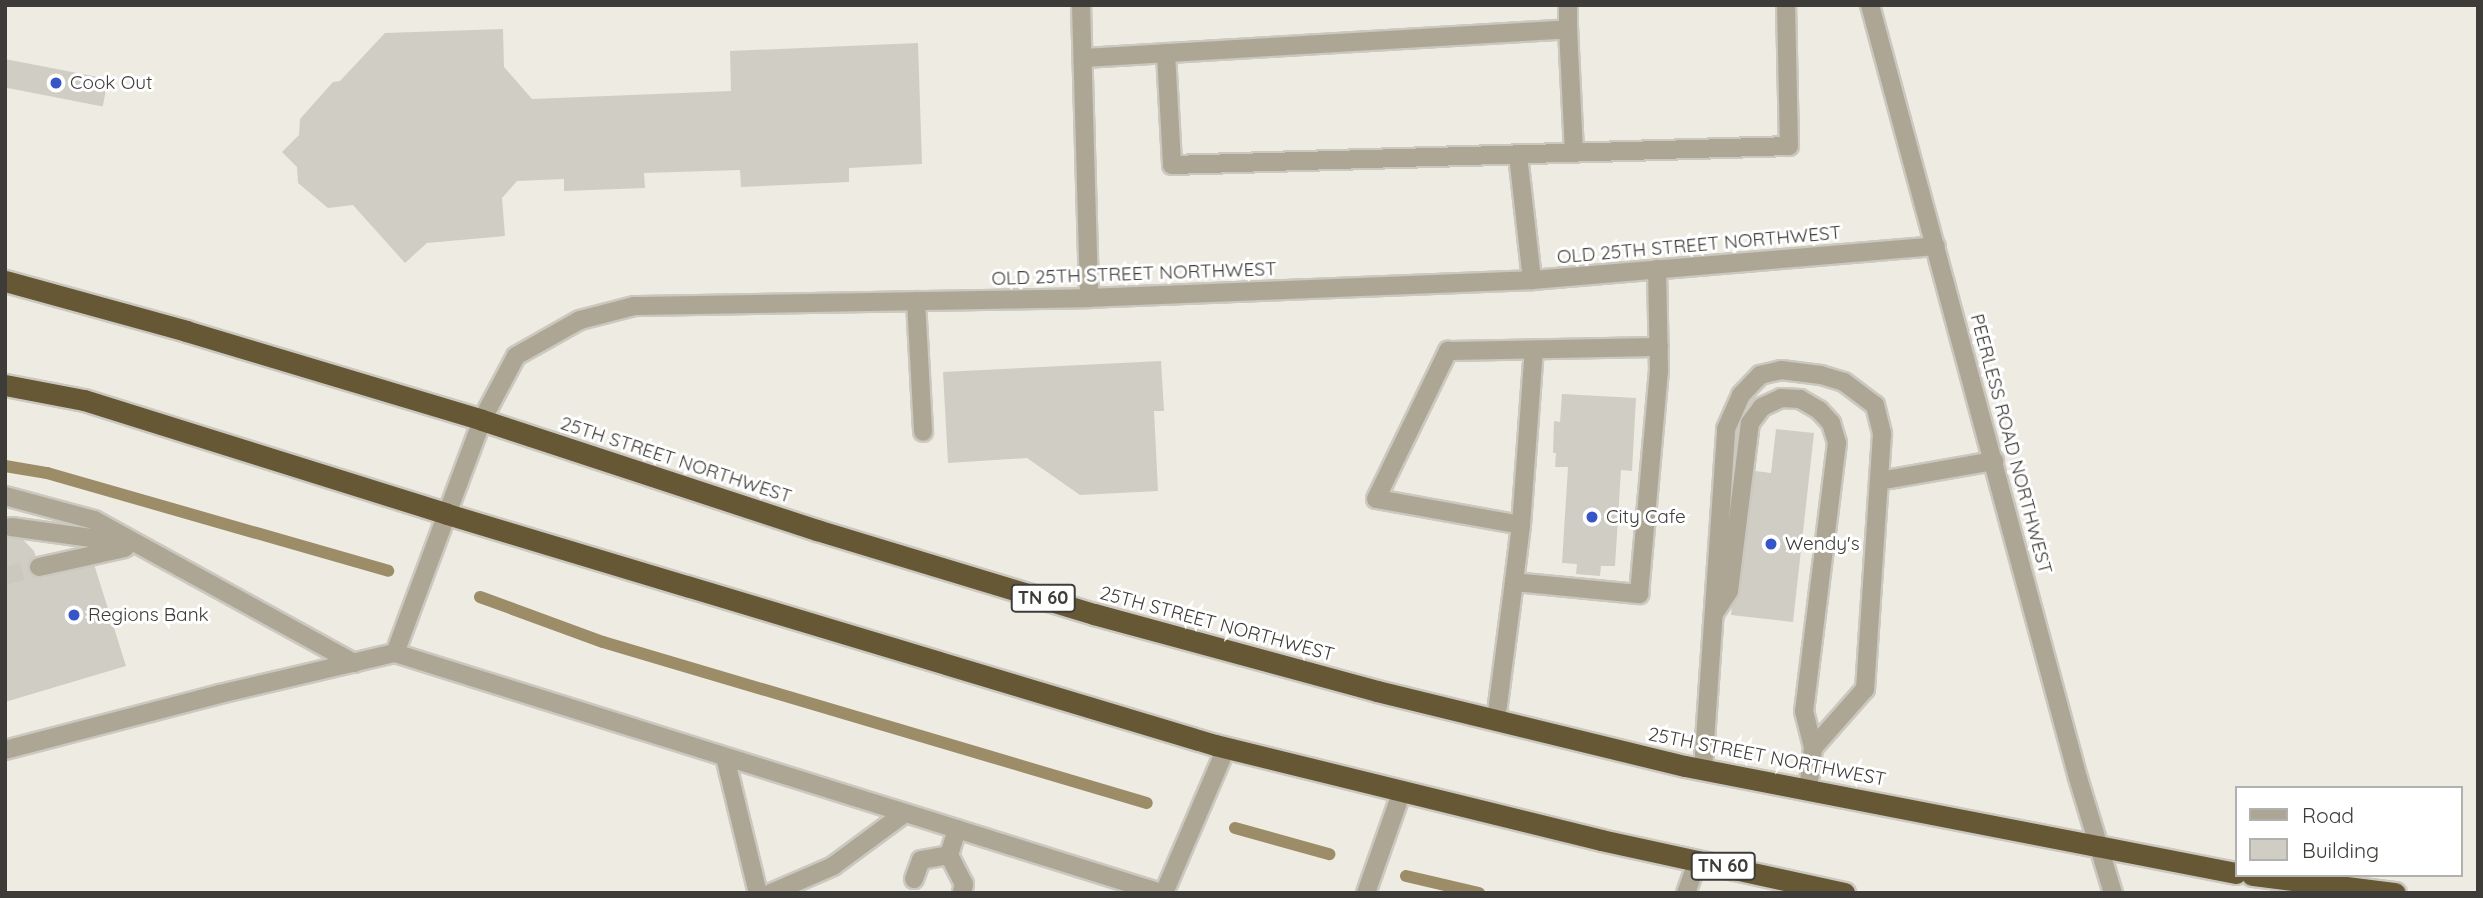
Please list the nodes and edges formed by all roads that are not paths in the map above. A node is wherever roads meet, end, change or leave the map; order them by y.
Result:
1 (1081, 5) edge
2 (1568, 5) edge
3 (1786, 5) edge
4 (1870, 5) edge
5 (1568, 29) junction
6 (1166, 53) junction
7 (1085, 58) junction
8 (1574, 153) junction
9 (1518, 155) junction
10 (1936, 246) junction
11 (1657, 269) junction
12 (1532, 280) junction
13 (5, 281) edge
14 (1089, 298) junction
15 (916, 301) junction
16 (1658, 347) junction
17 (1534, 350) junction
18 (5, 384) edge
19 (482, 420) junction
20 (923, 432) dead end
21 (1994, 461) junction
22 (1879, 481) junction
23 (5, 496) edge
24 (447, 514) junction
25 (1521, 525) junction
26 (10, 527) dead end
27 (139, 545) junction
28 (39, 567) tunnel mouth
29 (1514, 582) junction
30 (1714, 614) junction
31 (395, 653) junction
32 (354, 663) junction
33 (1496, 720) junction
34 (1226, 748) junction
35 (1813, 748) junction
36 (5, 750) edge
37 (725, 757) junction
38 (1703, 770) junction
39 (1808, 790) junction
40 (1402, 791) junction
41 (905, 813) junction
42 (957, 830) junction
43 (2099, 846) junction
44 (949, 855) junction
45 (1698, 860) junction
46 (2234, 873) edge
47 (2268, 877) edge
48 (914, 878) dead end
49 (1832, 891) edge
50 (962, 892) edge
51 (758, 893) edge
52 (771, 893) edge
53 (1163, 893) edge
54 (1366, 893) edge
55 (1686, 893) edge
56 (2113, 893) edge
57 (2395, 893) edge

1 - 7 street
2 - 5 street
3 - 8 street
4 - 10 street, PEERLESS ROAD NORTHWEST
5 - 6 street
5 - 8 street
6 - 7 street
6 - 9 street
7 - 14 street
8 - 9 street
9 - 12 street
10 - 11 street, OLD 25TH STREET NORTHWEST
10 - 21 street, PEERLESS ROAD NORTHWEST
11 - 12 street, OLD 25TH STREET NORTHWEST
11 - 16 street
12 - 14 street, OLD 25TH STREET NORTHWEST
13 - 19 highway, 25TH STREET NORTHWEST / TN 60
14 - 15 street, OLD 25TH STREET NORTHWEST
15 - 19 street, OLD 25TH STREET NORTHWEST
15 - 20 street
16 - 17 street
16 - 29 street
17 - 25 street
17 - 25 street
18 - 24 highway, TN 60
19 - 24 street, OLD 25TH STREET NORTHWEST
19 - 33 highway, 25TH STREET NORTHWEST / TN 60
21 - 22 street
21 - 43 street, PEERLESS ROAD NORTHWEST
22 - 30 street
22 - 35 street
23 - 27 street
24 - 31 street, OLD 25TH STREET NORTHWEST
24 - 34 highway, TN 60
25 - 29 street
26 - 27 street
27 - 28 street
27 - 32 street
29 - 33 street
30 - 35 street
30 - 38 street
31 - 32 street
31 - 37 street
32 - 36 street
33 - 38 highway, 25TH STREET NORTHWEST / TN 60
34 - 40 highway, TN 60
34 - 53 street
35 - 39 street
37 - 41 street
37 - 51 street
38 - 39 highway, 25TH STREET NORTHWEST / TN 60
39 - 43 highway, 25TH STREET NORTHWEST / TN 60
40 - 45 highway, TN 60
40 - 54 street
41 - 42 street
41 - 52 street
42 - 44 street
42 - 53 street
43 - 46 highway, 25TH STREET NORTHWEST / TN 60
43 - 56 street, PEERLESS ROAD NORTHWEST
44 - 48 street
44 - 50 street
45 - 49 highway, TN 60
45 - 55 street
47 - 57 highway

